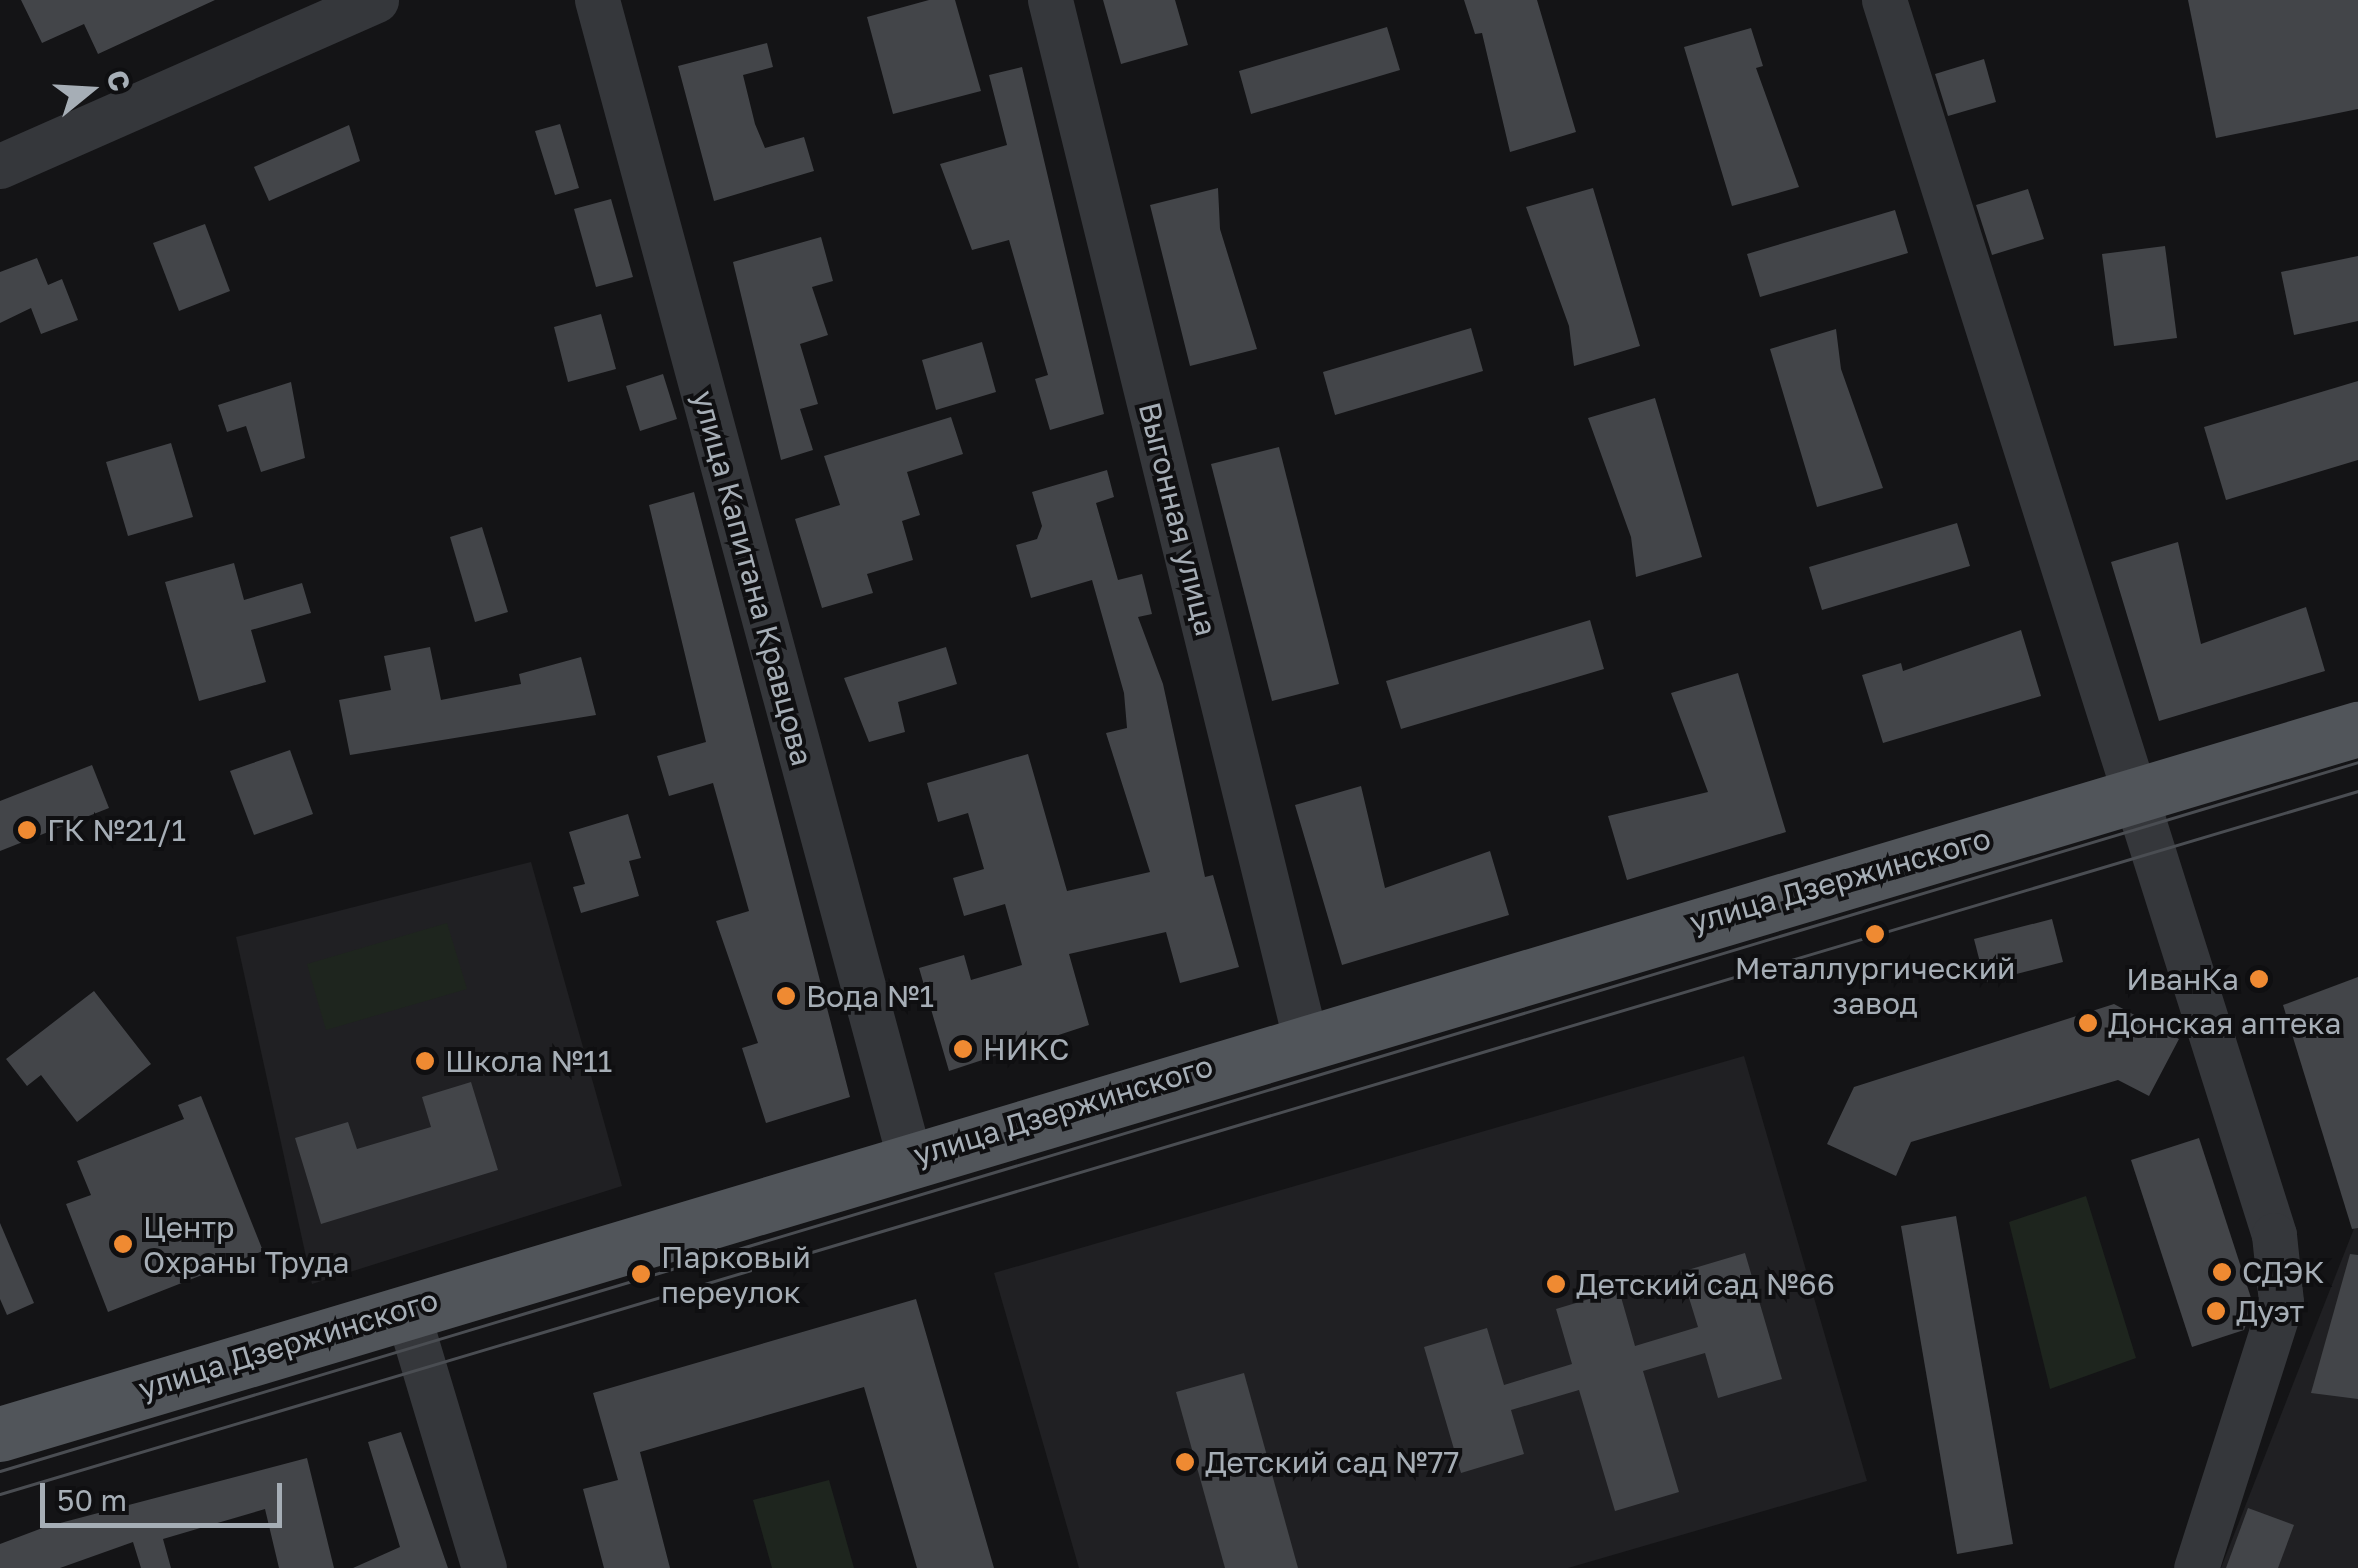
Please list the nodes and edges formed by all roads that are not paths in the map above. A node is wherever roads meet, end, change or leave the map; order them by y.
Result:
1 (376, 0) edge
2 (597, 0) edge
3 (1050, 0) edge
4 (1884, 0) edge
5 (0, 166) edge
6 (2358, 730) edge
7 (2130, 795) junction
8 (1305, 1038) junction
9 (909, 1156) junction
10 (406, 1308) junction
11 (0, 1434) edge
12 (484, 1568) edge
13 (2196, 1568) edge

1 - 5 street
2 - 9 street, улица Капитана Кравцова
3 - 8 street, Выгонная улица
4 - 7 street
6 - 7 main road, улица Дзержинского
7 - 8 main road, улица Дзержинского
7 - 13 street
8 - 9 main road, улица Дзержинского
9 - 10 main road, улица Дзержинского
10 - 11 main road, улица Дзержинского
10 - 12 street

